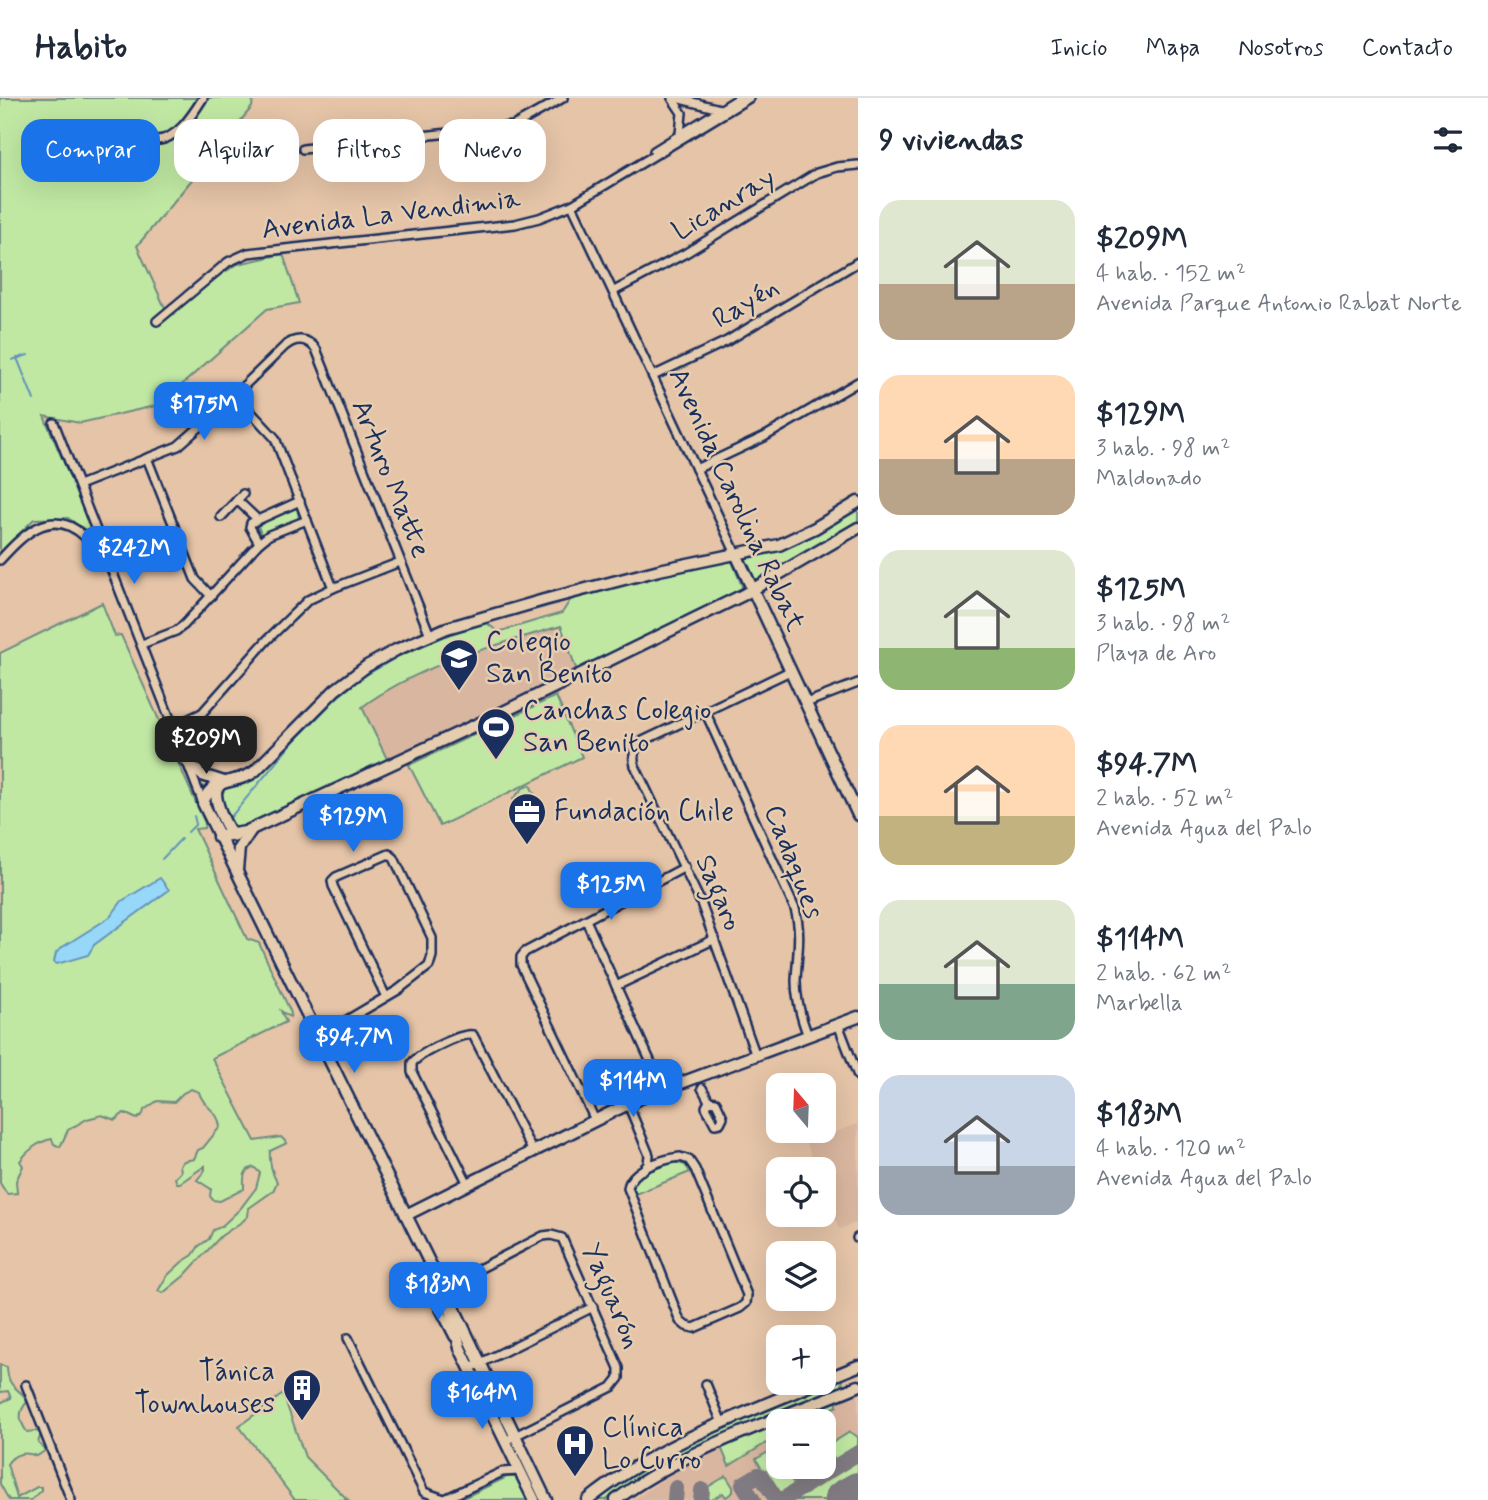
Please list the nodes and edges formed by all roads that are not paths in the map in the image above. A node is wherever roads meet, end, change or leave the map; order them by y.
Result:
1 (203, 98) edge
2 (563, 98) edge
3 (674, 98) edge
4 (739, 98) edge
5 (749, 98) edge
6 (724, 110) junction
7 (680, 134) junction
8 (160, 140) edge
9 (303, 149) dead end
10 (639, 163) junction
11 (858, 165) edge
12 (572, 205) junction
13 (858, 262) edge
14 (614, 291) junction
15 (157, 321) dead end
16 (653, 376) junction
17 (858, 382) edge
18 (235, 395) junction
19 (54, 423) dead end
20 (147, 458) junction
21 (696, 469) junction
22 (79, 485) junction
23 (300, 501) junction
24 (858, 502) edge
25 (221, 517) dead end
26 (257, 519) junction
27 (307, 520) junction
28 (858, 528) edge
29 (259, 543) junction
30 (737, 555) junction
31 (107, 557) junction
32 (0, 560) edge
33 (400, 562) junction
34 (333, 588) junction
35 (753, 590) junction
36 (211, 596) junction
37 (430, 635) junction
38 (142, 644) junction
39 (790, 671) junction
40 (858, 683) edge
41 (806, 703) junction
42 (705, 712) junction
43 (172, 727) junction
44 (185, 760) junction
45 (223, 782) junction
46 (203, 803) junction
47 (858, 815) edge
48 (251, 829) junction
49 (235, 836) junction
50 (218, 837) junction
51 (685, 867) junction
52 (238, 877) junction
53 (586, 920) junction
54 (715, 939) junction
55 (616, 986) junction
56 (386, 998) junction
57 (858, 1017) edge
58 (838, 1024) junction
59 (808, 1036) junction
60 (313, 1041) junction
61 (756, 1056) junction
62 (699, 1076) junction
63 (858, 1076) edge
64 (663, 1089) junction
65 (709, 1101) dead end
66 (628, 1104) junction
67 (595, 1120) junction
68 (533, 1152) junction
69 (649, 1156) junction
70 (667, 1161) junction
71 (642, 1170) junction
72 (468, 1184) junction
73 (406, 1215) junction
74 (442, 1288) junction
75 (432, 1294) dead end
76 (593, 1307) junction
77 (348, 1338) dead end
78 (460, 1348) junction
79 (480, 1364) junction
80 (855, 1367) edge
81 (469, 1368) junction
82 (836, 1375) edge
83 (706, 1384) dead end
84 (26, 1385) dead end
85 (858, 1386) edge
86 (842, 1392) junction
87 (789, 1395) edge
88 (722, 1423) junction
89 (515, 1436) junction
90 (505, 1441) junction
91 (522, 1449) junction
92 (512, 1457) junction
93 (519, 1471) junction
94 (502, 1472) junction
95 (651, 1478) junction
96 (538, 1497) edge
97 (71, 1500) edge
98 (443, 1500) edge
99 (588, 1500) edge
100 (615, 1500) edge
101 (627, 1500) edge

1 - 8 street
2 - 9 street
3 - 6 street
3 - 7 street
4 - 6 street, Avenida La Vendimia
5 - 6 street, Avenida La Vendimia
6 - 7 street, Avenida La Vendimia
6 - 10 street, Avenida La Vendimia
7 - 10 street, Avenida La Vendimia
10 - 12 street, Avenida La Vendimia
11 - 14 street, Licanray
12 - 14 street, Avenida Carolina Rabat
12 - 15 street, Avenida La Vendimia
13 - 16 street, Rayén
14 - 16 street, Avenida Carolina Rabat
16 - 21 street, Avenida Carolina Rabat
17 - 21 street
18 - 20 street
18 - 23 street
18 - 33 street, Arturo Matte
19 - 22 street
20 - 22 street
20 - 36 street
21 - 30 street, Avenida Carolina Rabat
22 - 31 street
23 - 26 street
23 - 27 street
24 - 30 street
25 - 26 street
26 - 29 street
27 - 29 street
27 - 34 street
28 - 35 street
29 - 36 street
30 - 35 street, Avenida Carolina Rabat
30 - 37 street
31 - 32 street
31 - 38 street
33 - 34 street
33 - 37 street, Arturo Matte
34 - 43 street
35 - 39 street, Avenida Carolina Rabat
35 - 48 street
36 - 38 street
37 - 45 street
38 - 43 street
39 - 41 street, Avenida Carolina Rabat
39 - 42 street
40 - 41 street
41 - 47 street, Avenida Carolina Rabat
42 - 51 street, Sagaro
42 - 59 street, Cadaques
43 - 44 street
44 - 45 street
44 - 46 street
45 - 46 street
45 - 49 street
46 - 50 street
48 - 49 street
48 - 52 street
49 - 50 street
50 - 52 street
51 - 53 street
51 - 54 street, Sagaro
52 - 60 street
53 - 55 street
53 - 67 street
54 - 55 street
54 - 61 street, Sagaro
55 - 64 street
56 - 56 street
56 - 60 street
57 - 58 street
58 - 59 street
58 - 63 street
59 - 61 street
60 - 73 street
61 - 62 street
62 - 64 street
62 - 65 street
64 - 66 street
66 - 67 street
66 - 69 street
67 - 68 street
68 - 72 street
68 - 72 street
69 - 70 street
69 - 71 street
70 - 71 street
70 - 71 street
72 - 73 street
73 - 74 street
74 - 76 street, Yaguarón
74 - 78 street
74 - 79 street
75 - 78 street
76 - 79 street
76 - 89 street, Yaguarón
77 - 98 street
78 - 81 street
79 - 81 street
79 - 89 street
80 - 82 street
80 - 86 street
81 - 90 street
83 - 88 street
84 - 97 street
85 - 86 street
86 - 95 street
87 - 88 street
88 - 99 street
89 - 90 street
89 - 91 street
90 - 92 street
91 - 92 street
91 - 96 street
92 - 93 street
92 - 94 street
93 - 94 street
93 - 96 street
94 - 98 street
95 - 100 street
95 - 101 street

